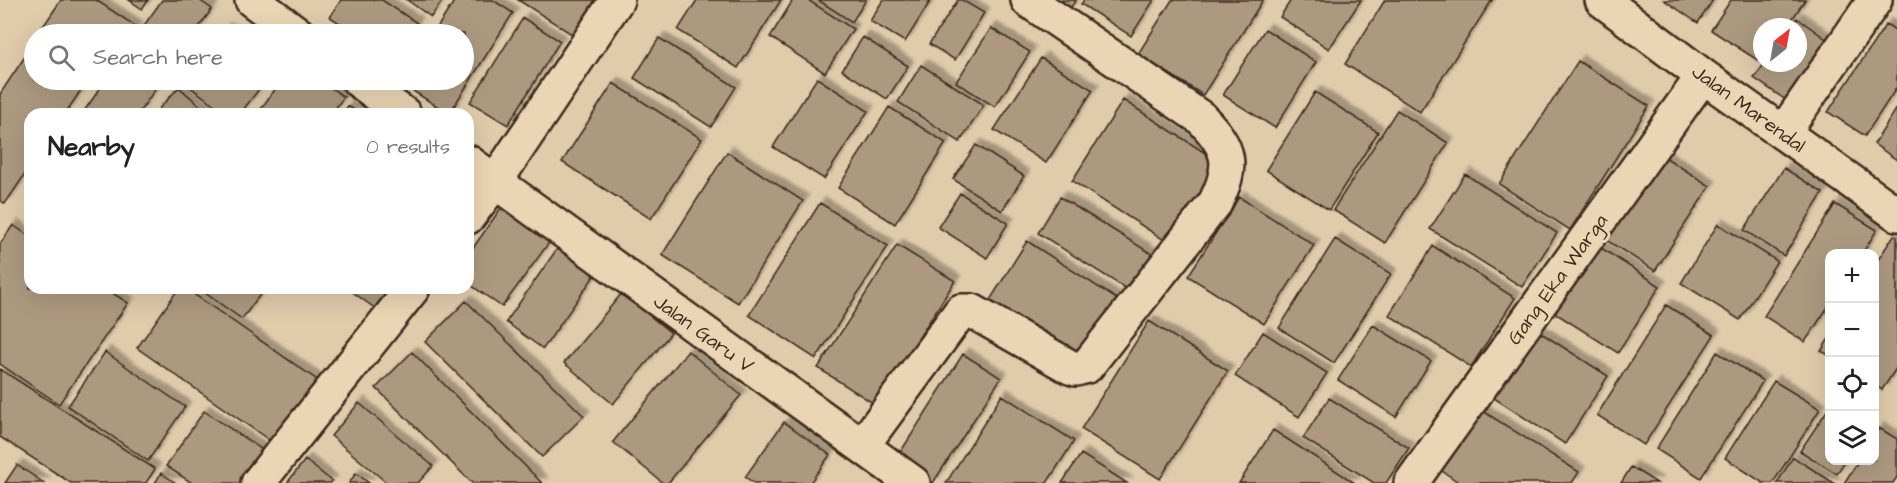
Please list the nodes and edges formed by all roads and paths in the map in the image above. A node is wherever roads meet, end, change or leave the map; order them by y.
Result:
1 (252, 0) edge
2 (617, 0) edge
3 (1028, 0) edge
4 (1602, 0) edge
5 (1875, 0) edge
6 (284, 24) edge
7 (1703, 76) junction
8 (372, 90) edge
9 (396, 108) edge
10 (1783, 133) junction
11 (474, 166) edge
12 (495, 182) junction
13 (474, 210) edge
14 (1897, 214) edge
15 (408, 294) edge
16 (862, 446) junction
17 (1422, 479) edge
18 (258, 483) edge
19 (913, 483) edge

1 - 6 street
2 - 12 street
3 - 16 street
4 - 7 street, Jalan Marendal
5 - 10 street
7 - 10 street, Jalan Marendal
7 - 17 street, Gang Eka Warga
8 - 9 street
10 - 14 street, Jalan Marendal
11 - 12 street, Jalan Garu V
12 - 13 street
12 - 16 street, Jalan Garu V
15 - 18 street
16 - 19 street, Jalan Garu V

